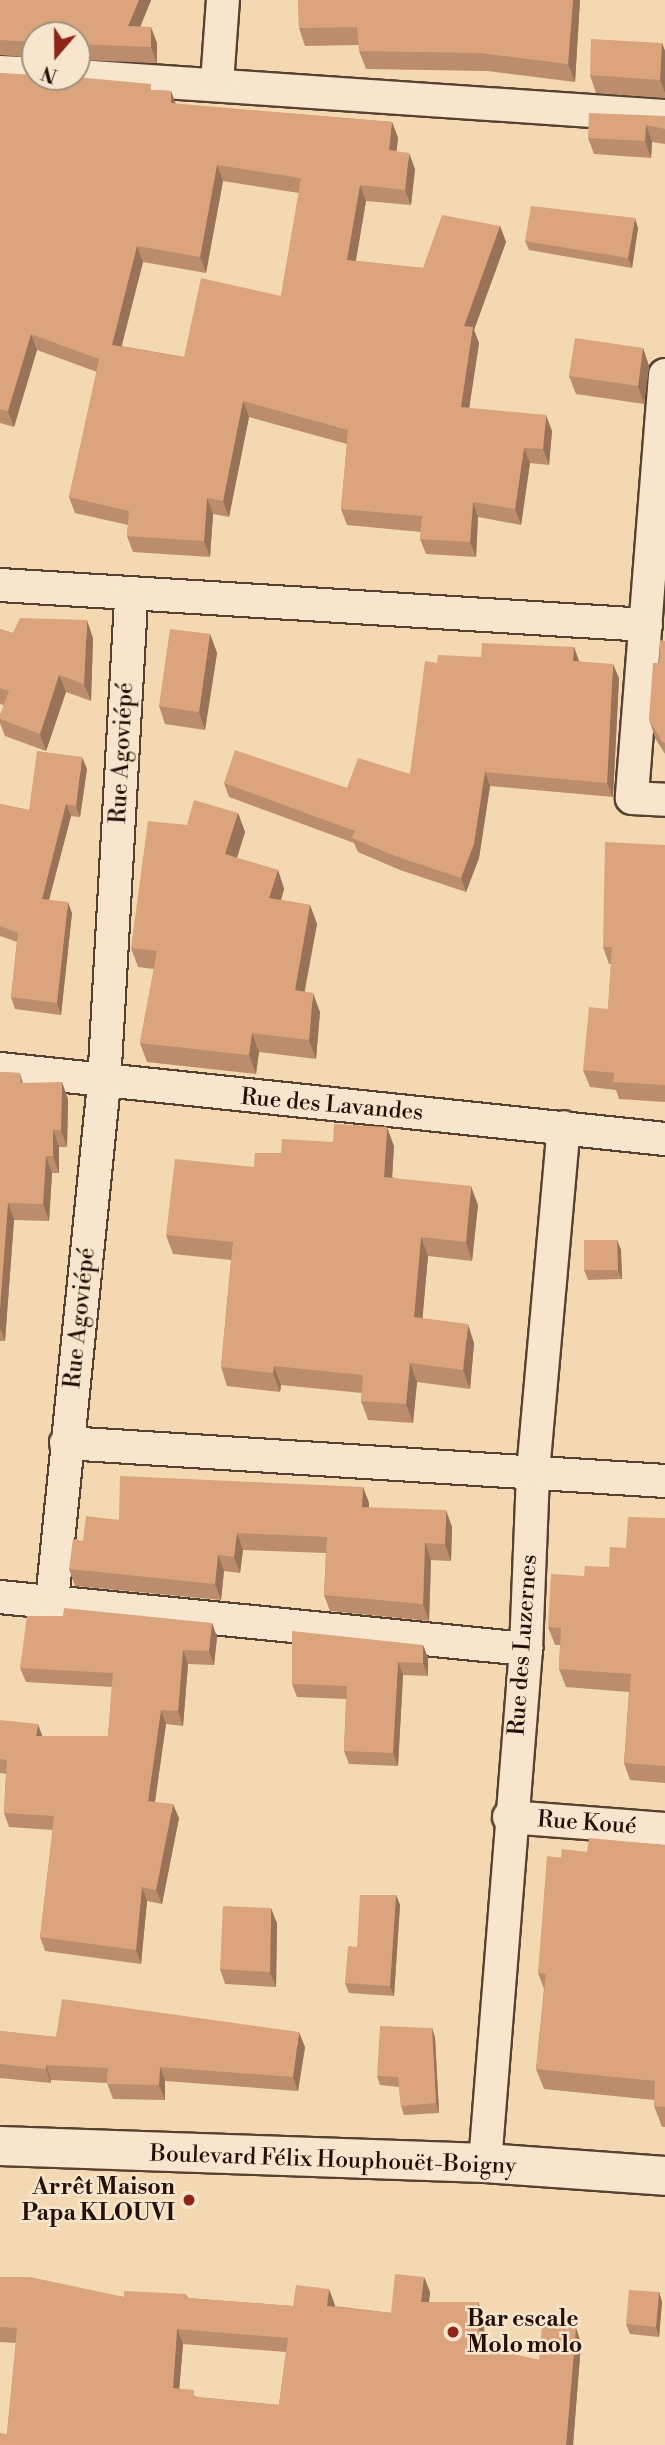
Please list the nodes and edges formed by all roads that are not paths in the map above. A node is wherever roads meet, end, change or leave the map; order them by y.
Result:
1 (223, 0) edge
2 (0, 72) edge
3 (21, 73) edge
4 (91, 77) edge
5 (217, 83) junction
6 (665, 116) edge
7 (665, 375) edge
8 (0, 585) edge
9 (131, 594) junction
10 (646, 625) junction
11 (665, 800) edge
12 (0, 1069) edge
13 (104, 1083) junction
14 (564, 1127) junction
15 (665, 1139) edge
16 (66, 1443) junction
17 (533, 1472) junction
18 (665, 1481) edge
19 (0, 1597) edge
20 (52, 1601) junction
21 (526, 1649) junction
22 (509, 1817) junction
23 (665, 1829) edge
24 (0, 2146) edge
25 (485, 2163) junction
26 (665, 2176) edge

1 - 5 street
2 - 3 street
4 - 5 street
5 - 6 street
7 - 10 street
8 - 9 street
9 - 10 street
9 - 13 street, Rue Agoviépé
10 - 11 street
12 - 13 street, Rue des Lavandes
13 - 14 street, Rue des Lavandes
13 - 16 street, Rue Agoviépé
14 - 15 street, Rue des Lavandes
14 - 17 street, Rue des Luzernes
16 - 17 street
16 - 20 street, Rue Agoviépé
17 - 18 street
17 - 21 street, Rue des Luzernes
19 - 20 street
20 - 21 street
21 - 22 street, Rue des Luzernes
22 - 23 street, Rue Koué
22 - 25 street, Rue des Luzernes
24 - 25 street, Boulevard Félix Houphouët-Boigny
25 - 26 street, Boulevard Félix Houphouët-Boigny

